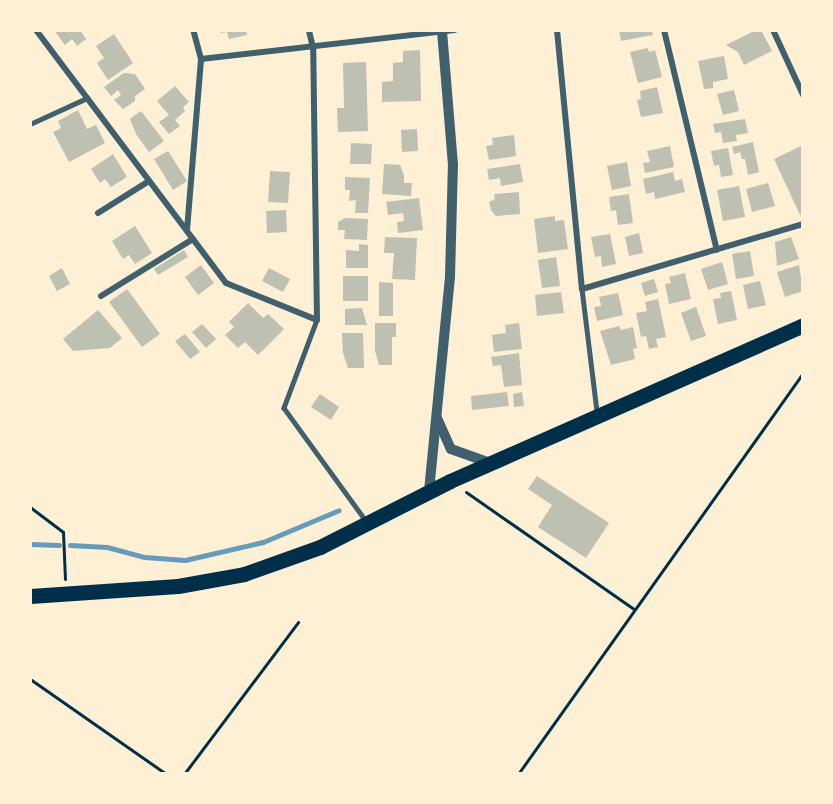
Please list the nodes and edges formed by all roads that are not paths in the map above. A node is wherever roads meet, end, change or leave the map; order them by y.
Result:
1 (36, 30) edge
2 (193, 30) edge
3 (309, 30) edge
4 (454, 30) edge
5 (557, 30) edge
6 (664, 30) edge
7 (773, 30) edge
8 (442, 31) edge
9 (313, 48) junction
10 (201, 59) junction
11 (803, 95) edge
12 (87, 98) junction
13 (30, 124) edge
14 (149, 181) junction
15 (98, 213) dead end
16 (803, 224) edge
17 (187, 231) junction
18 (193, 239) junction
19 (717, 250) junction
20 (582, 289) junction
21 (101, 296) dead end
22 (317, 320) junction
23 (803, 326) edge
24 (598, 414) junction
25 (436, 417) junction
26 (490, 463) junction
27 (429, 491) junction
28 (368, 523) junction
29 (30, 597) edge

1 - 12 street
2 - 10 street
3 - 9 street
4 - 8 street
5 - 20 street
6 - 19 street
7 - 11 street
8 - 9 street
8 - 25 street
9 - 10 street
9 - 22 street
10 - 17 street
12 - 13 lane
12 - 14 street
14 - 15 street
14 - 17 street
16 - 19 street
17 - 18 street
18 - 21 street
18 - 22 street
19 - 20 street
20 - 24 lane
22 - 28 lane
23 - 24 highway
24 - 26 highway
25 - 26 street
25 - 27 street
26 - 27 highway
27 - 28 highway
28 - 29 highway

